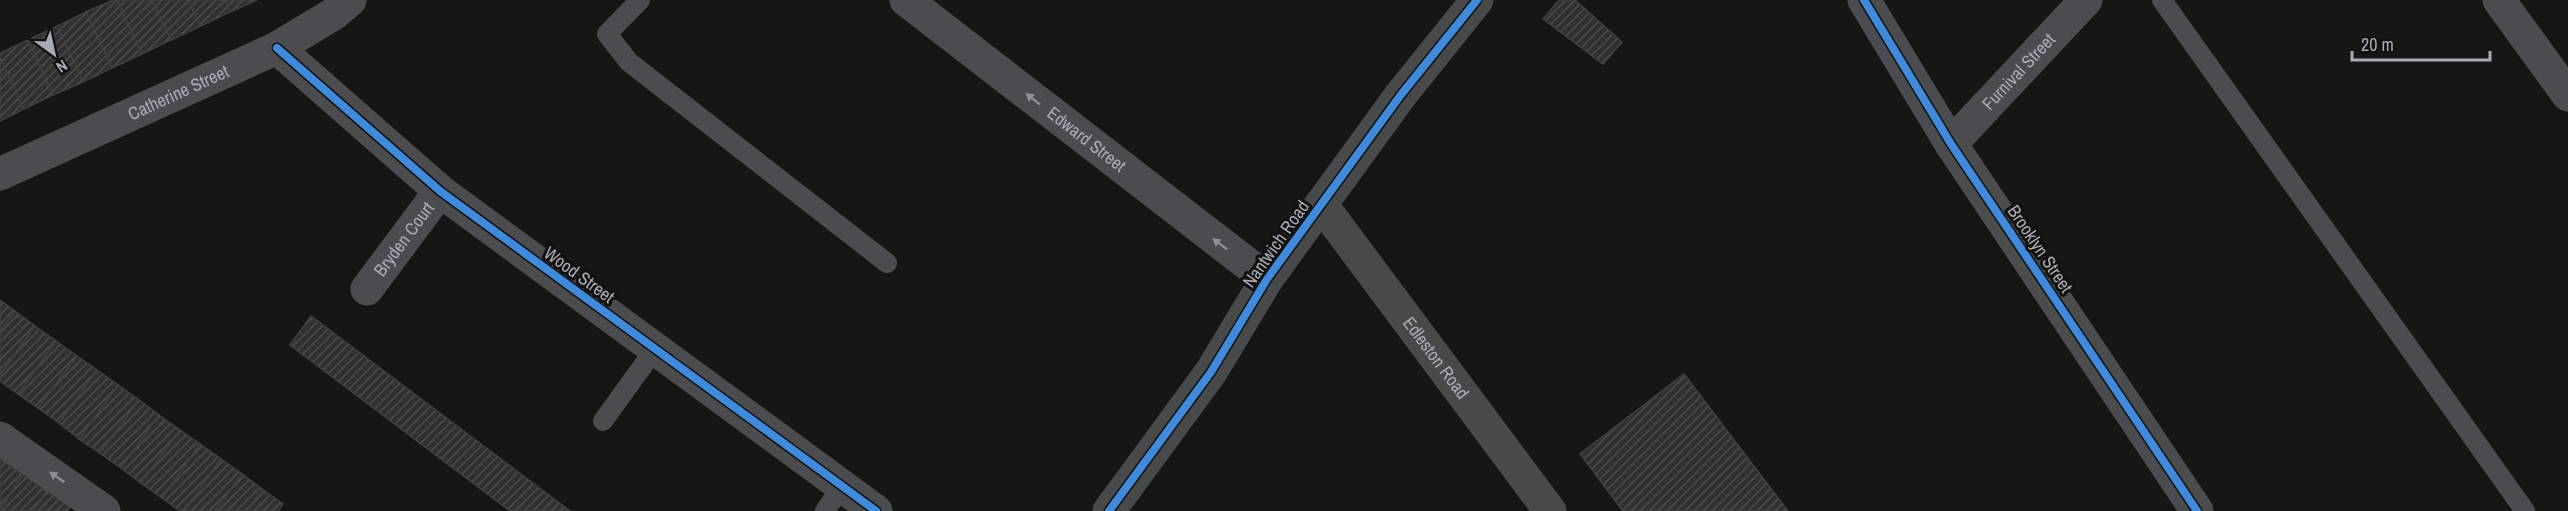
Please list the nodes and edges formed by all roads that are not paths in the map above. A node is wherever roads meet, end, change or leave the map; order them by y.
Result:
1 (350, 0) edge
2 (640, 0) edge
3 (906, 0) edge
4 (1477, 0) edge
5 (1864, 0) edge
6 (2086, 0) edge
7 (2162, 0) edge
8 (2499, 0) edge
9 (277, 48) junction
10 (2568, 95) edge
11 (1951, 144) junction
12 (0, 174) edge
13 (440, 191) junction
14 (1321, 204) junction
15 (887, 263) dead end
16 (1267, 279) junction
17 (367, 289) dead end
18 (655, 349) junction
19 (603, 421) dead end
20 (0, 438) edge
21 (833, 499) edge
22 (105, 511) edge
23 (876, 511) edge
24 (1109, 511) edge
25 (1550, 511) edge
26 (2197, 511) edge
27 (2525, 511) edge

1 - 9 street, Catherine Street
2 - 15 lane
16 -> 3 street, Edward Street
4 - 14 main road, Nantwich Road
5 - 11 street, Brooklyn Street
6 - 11 street, Furnival Street
7 - 27 lane
8 - 10 street
9 - 12 street, Catherine Street
9 - 13 street, Wood Street
11 - 26 street, Brooklyn Street
13 - 17 street, Bryden Court
13 - 18 street, Wood Street
14 - 16 main road, Nantwich Road
14 - 25 main road, Edleston Road
16 - 24 main road, Nantwich Road
18 - 19 lane
18 - 21 street, Wood Street
22 -> 20 street
21 - 23 street, Wood Street

